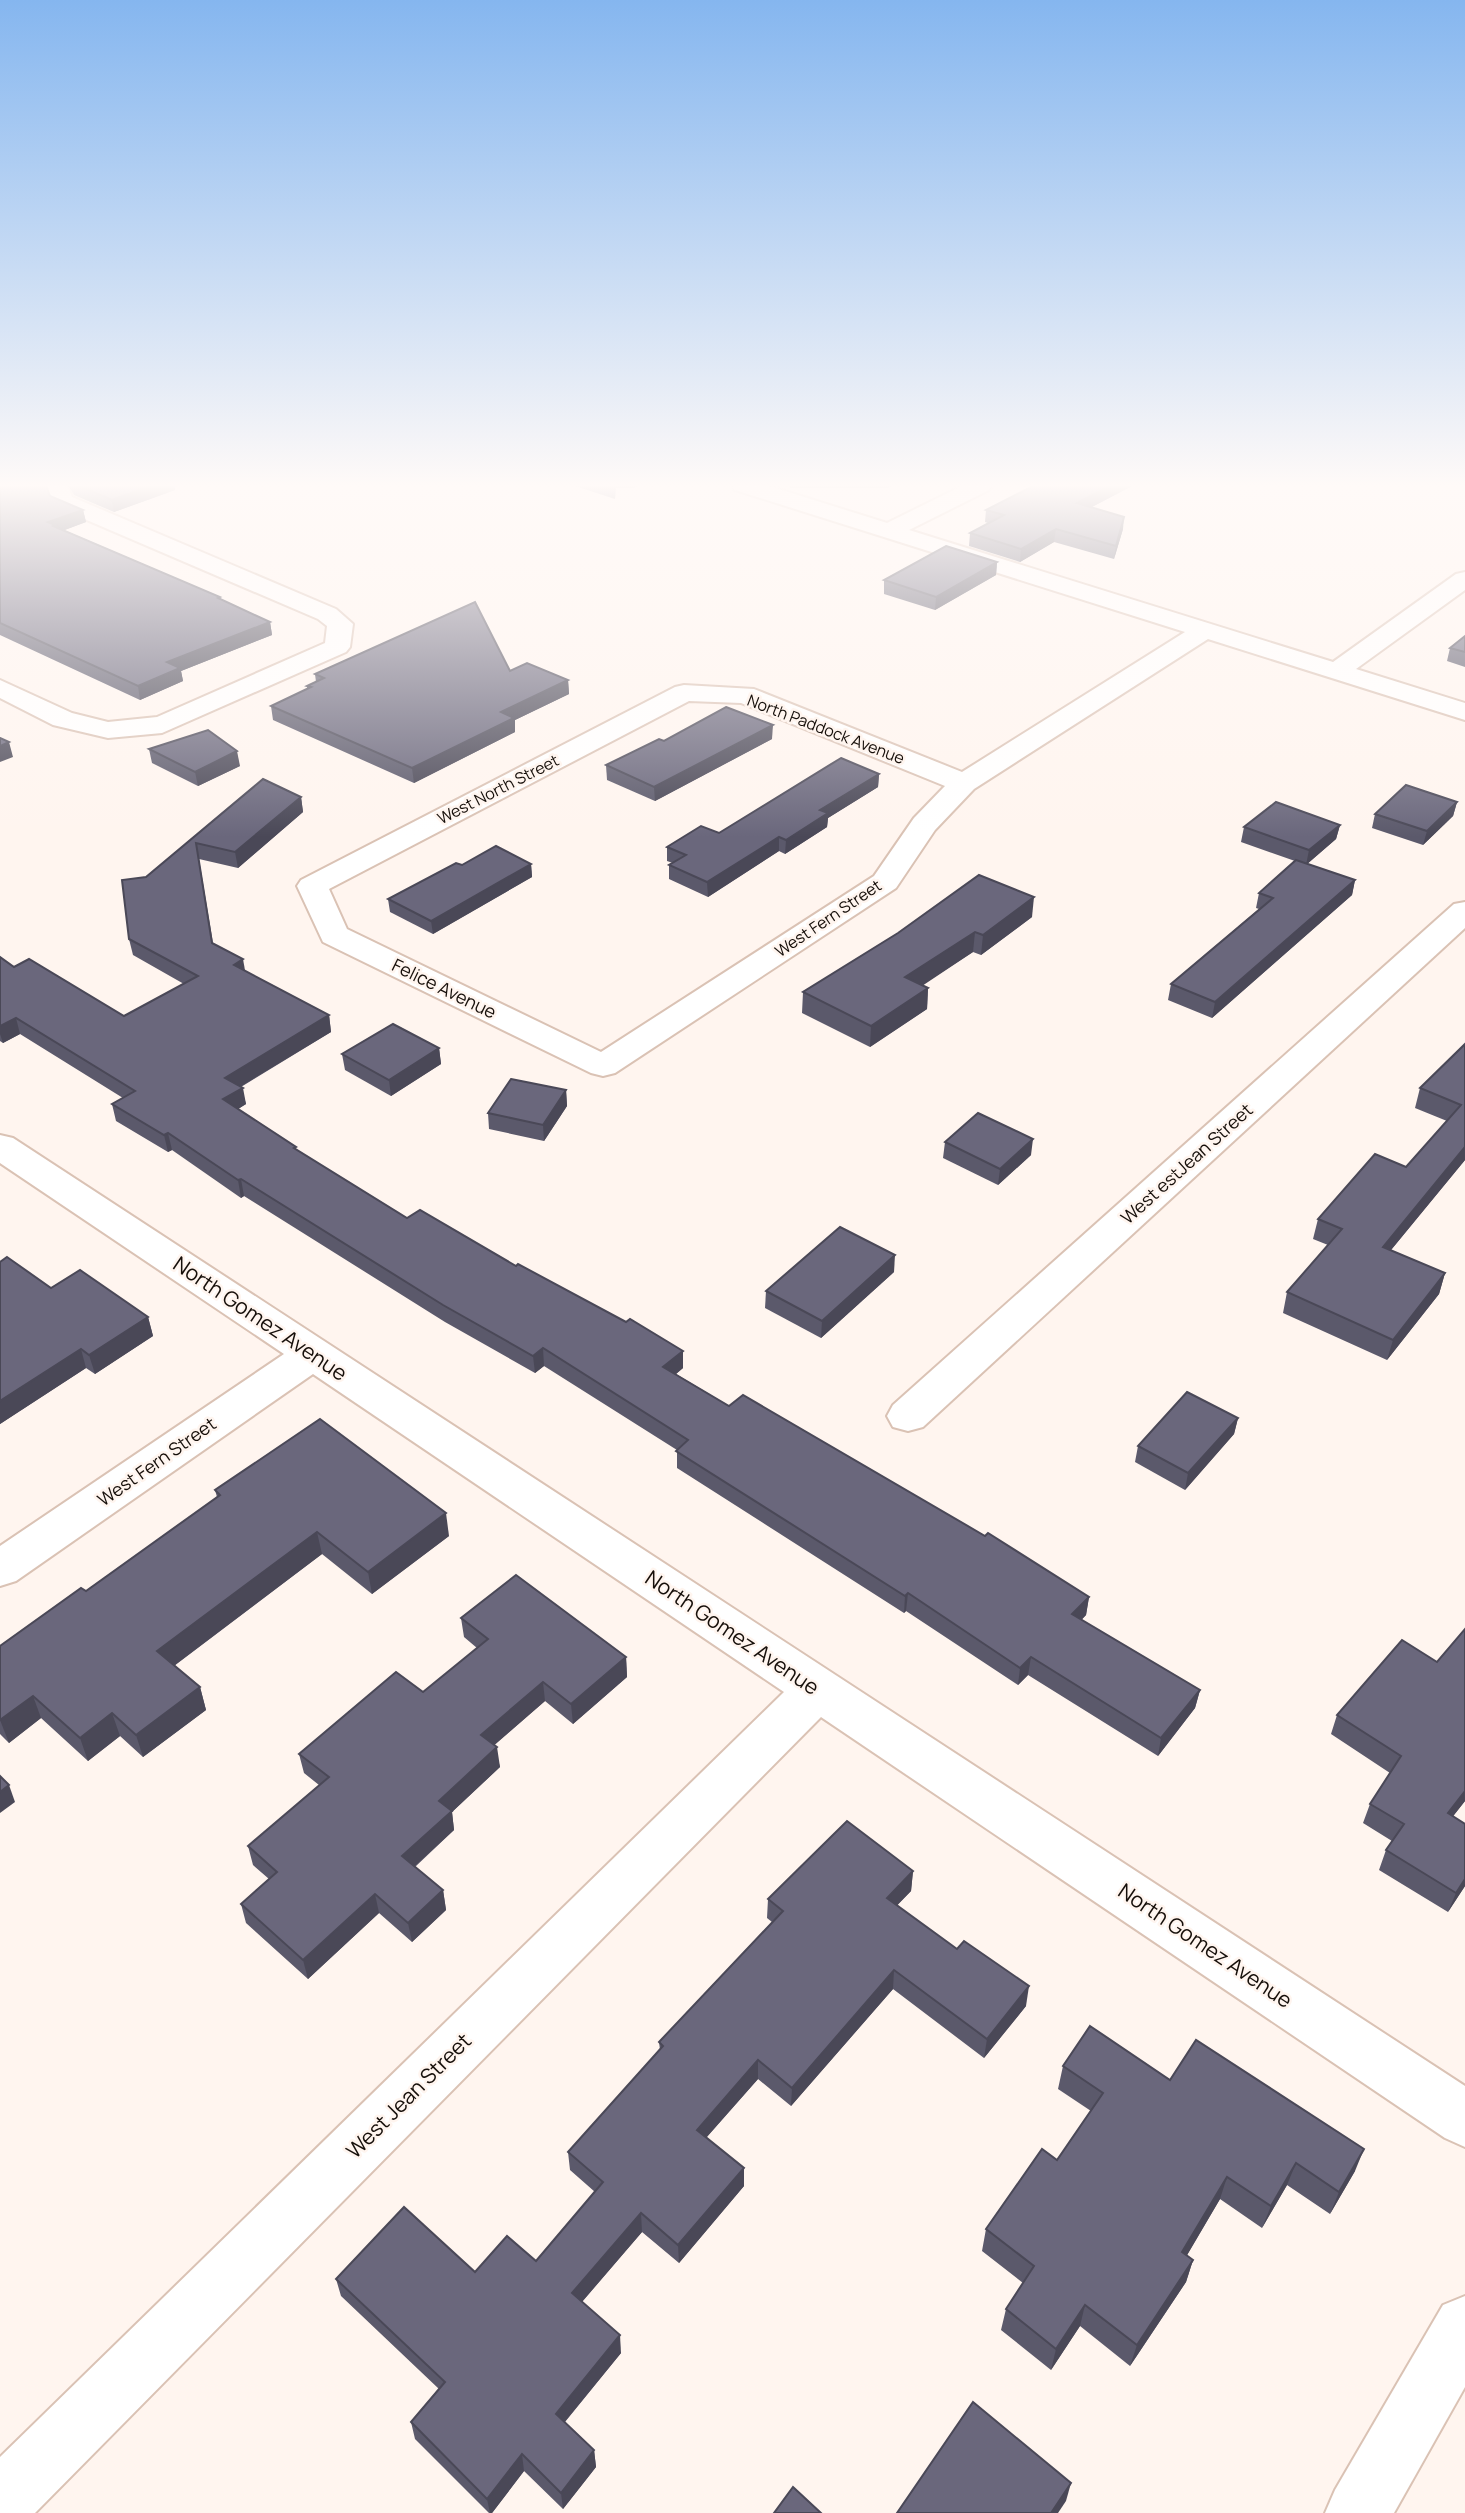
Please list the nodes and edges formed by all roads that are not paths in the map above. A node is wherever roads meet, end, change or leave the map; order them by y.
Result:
1 (299, 602) edge
2 (1117, 602) edge
3 (1433, 602) edge
4 (1206, 630) junction
5 (1337, 671) junction
6 (0, 688) edge
7 (684, 693) joint
8 (1465, 712) edge
9 (964, 783) junction
10 (312, 886) joint
11 (1465, 911) edge
12 (603, 1066) joint
13 (0, 1146) edge
14 (313, 1354) junction
15 (908, 1416) dead end
16 (0, 1569) edge
17 (818, 1689) junction
18 (1465, 2119) edge
19 (1465, 2327) edge
20 (0, 2502) edge
21 (1358, 2513) edge

1 - 6 street
2 - 4 street
3 - 5 street
4 - 5 street
4 - 9 street, West Fern Street
5 - 8 street
7 - 9 street, North Paddock Avenue
7 - 10 street, West North Street
9 - 12 street, West Fern Street
10 - 12 street, Felice Avenue
11 - 15 street, West estJean Street
13 - 14 street, North Gomez Avenue
14 - 16 street, West Fern Street
14 - 17 street, North Gomez Avenue
17 - 18 street, North Gomez Avenue
17 - 20 street, West Jean Street
19 - 21 street

